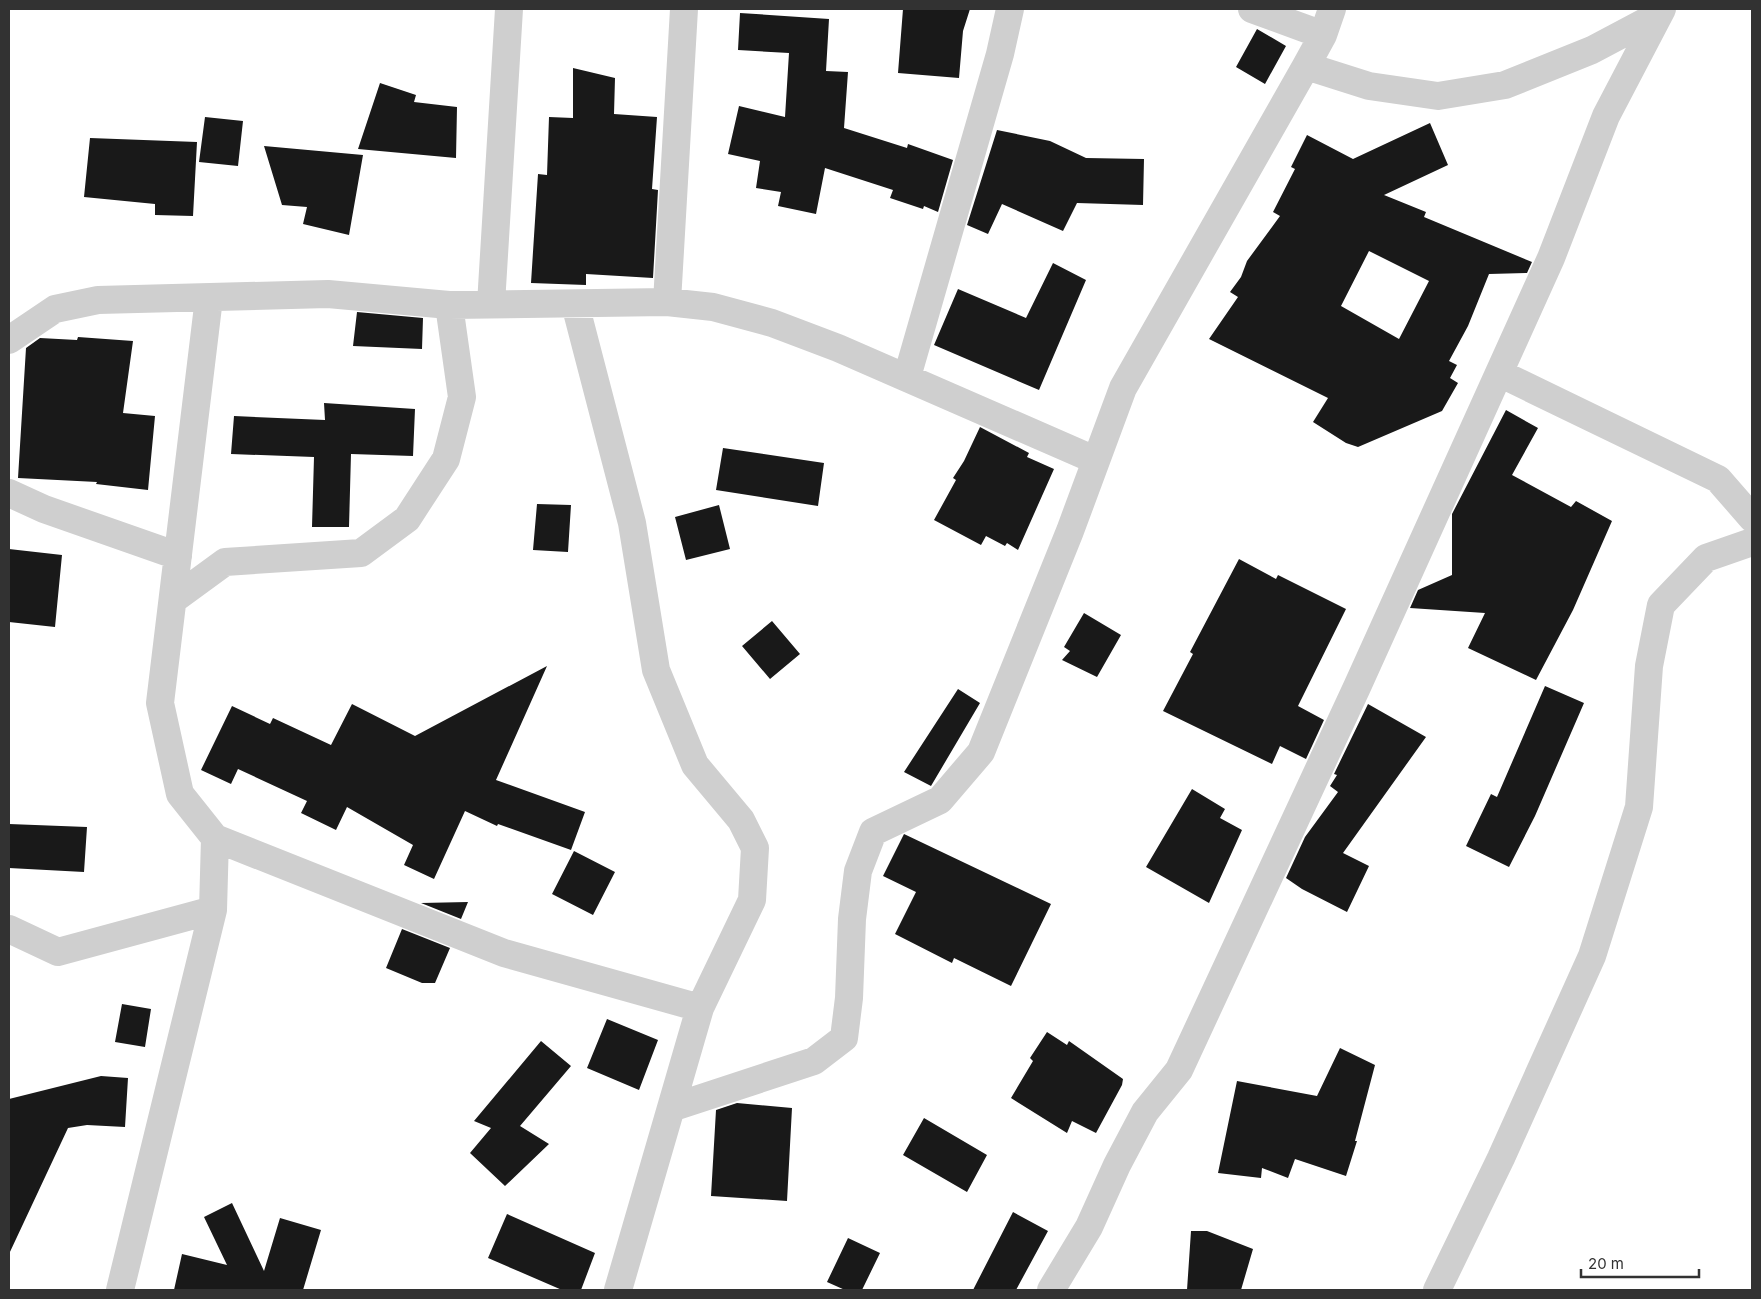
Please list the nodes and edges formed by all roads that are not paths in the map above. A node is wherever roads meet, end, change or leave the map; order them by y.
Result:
1 (509, 9) edge
2 (684, 9) edge
3 (1010, 9) edge
4 (1252, 9) edge
5 (1332, 9) edge
6 (1660, 12) edge
7 (1323, 35) junction
8 (1306, 66) junction
9 (209, 298) junction
10 (667, 302) junction
11 (491, 304) junction
12 (575, 304) junction
13 (449, 305) junction
14 (9, 340) edge
15 (1499, 373) junction
16 (908, 377) junction
17 (1095, 460) junction
18 (9, 493) edge
19 (1752, 518) edge
20 (1752, 542) edge
21 (178, 556) junction
22 (173, 600) junction
23 (215, 838) junction
24 (213, 910) junction
25 (9, 929) edge
26 (700, 1008) junction
27 (671, 1108) junction
28 (120, 1290) edge
29 (618, 1290) edge
30 (1051, 1290) edge
31 (1437, 1290) edge

1 - 11 street
2 - 10 street
3 - 16 street
4 - 7 street
5 - 7 street
6 - 8 street
6 - 15 street
7 - 8 street
8 - 17 street
9 - 13 street
9 - 14 street
9 - 21 street
10 - 12 street
10 - 16 street
11 - 12 street
11 - 13 street
12 - 26 street
13 - 22 street
15 - 19 street
15 - 30 street
16 - 17 street
17 - 27 street
18 - 21 street
20 - 31 street
21 - 22 street
22 - 23 street
23 - 24 street
23 - 26 street
24 - 25 street
24 - 28 street
26 - 27 street
27 - 29 street

